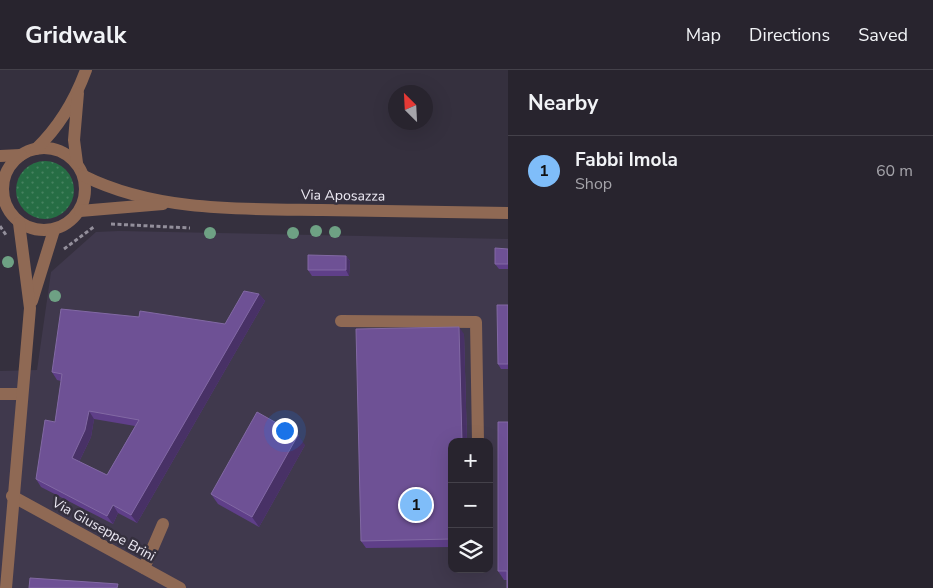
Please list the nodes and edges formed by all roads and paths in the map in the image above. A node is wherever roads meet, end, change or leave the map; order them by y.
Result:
1 (86, 70) edge
2 (78, 91) junction
3 (36, 148) junction
4 (21, 155) junction
5 (0, 156) edge
6 (77, 163) junction
7 (84, 176) junction
8 (2, 195) edge
9 (178, 203) junction
10 (80, 211) junction
11 (508, 213) edge
12 (19, 222) junction
13 (190, 228) dead end
14 (54, 230) junction
15 (61, 251) dead end
16 (30, 308) junction
17 (341, 321) dead end
18 (0, 394) edge
19 (22, 394) junction
20 (478, 438) edge
21 (12, 496) junction
22 (164, 524) dead end
23 (144, 568) junction
24 (6, 588) edge
25 (180, 588) edge

1 - 2 street
2 - 3 street
2 - 6 street
3 - 4 street
3 - 6 street
4 - 5 street
4 - 8 street
6 - 7 street
7 - 9 street, Via Aposazza
7 - 10 street
8 - 12 street
9 - 10 street, Via Aposazza
9 - 11 street, Via Aposazza
10 - 14 street
12 - 14 street
12 - 16 street
13 - 15 path
14 - 16 street
16 - 19 street
17 - 20 street
18 - 19 street
19 - 21 street
21 - 23 street, Via Giuseppe Brini
21 - 24 street
22 - 23 street
23 - 25 street, Via Giuseppe Brini

